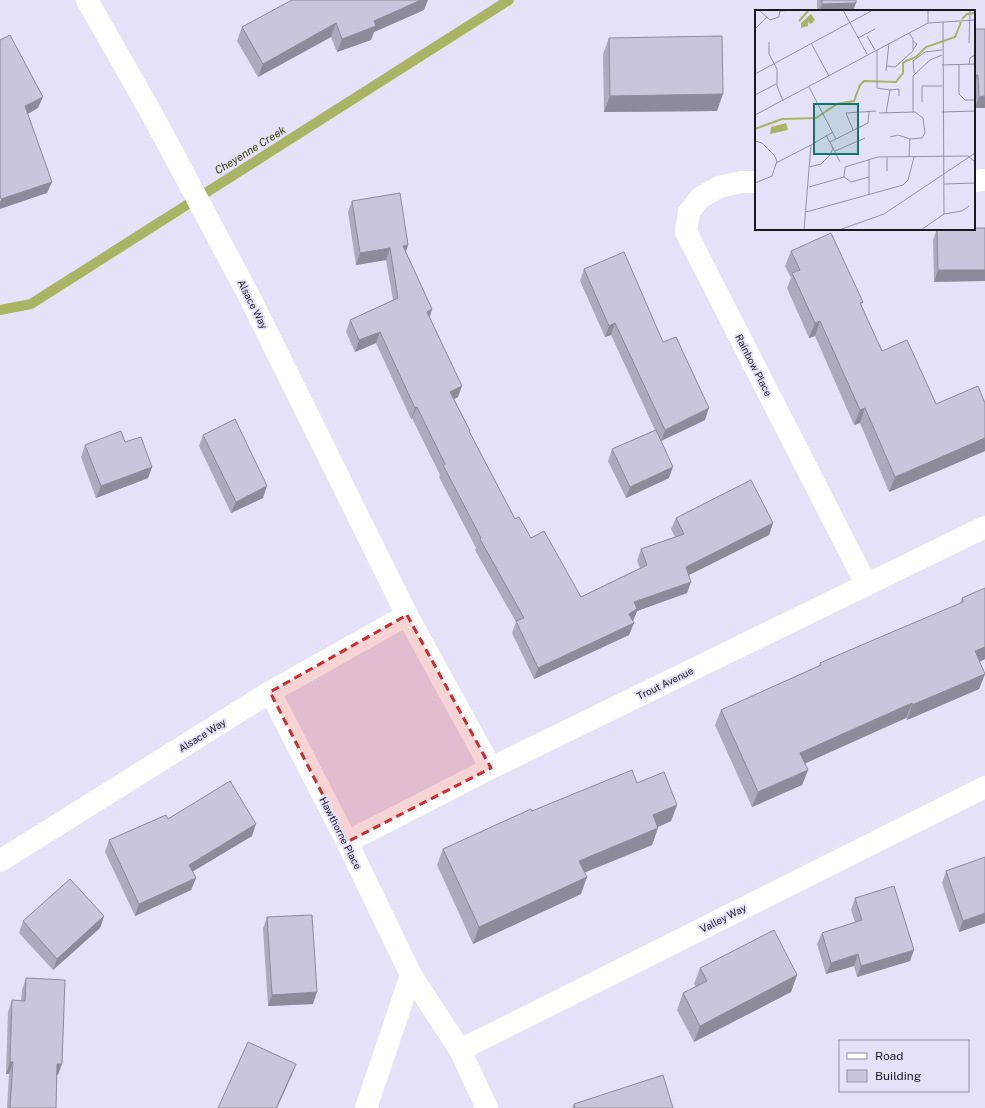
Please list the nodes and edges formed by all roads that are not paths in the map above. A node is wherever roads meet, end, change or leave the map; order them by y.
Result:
1 (87, 0) edge
2 (755, 182) edge
3 (985, 526) edge
4 (866, 584) junction
5 (407, 615) junction
6 (270, 692) junction
7 (491, 768) junction
8 (985, 787) edge
9 (347, 842) junction
10 (0, 861) edge
11 (411, 975) junction
12 (460, 1050) junction
13 (366, 1108) edge
14 (487, 1108) edge

1 - 5 street, Alsace Way
2 - 4 street, Rainbow Place
3 - 4 street, Trout Avenue
4 - 7 street, Trout Avenue
5 - 6 street, Alsace Way
5 - 7 street, Alsace Way
6 - 9 street, Hawthorne Place
6 - 10 street, Alsace Way
7 - 9 street, Trout Avenue
8 - 12 street, Valley Way
9 - 11 street, Hawthorne Place
11 - 12 street, Hawthorne Place
11 - 13 street
12 - 14 street, Hawthorne Place

